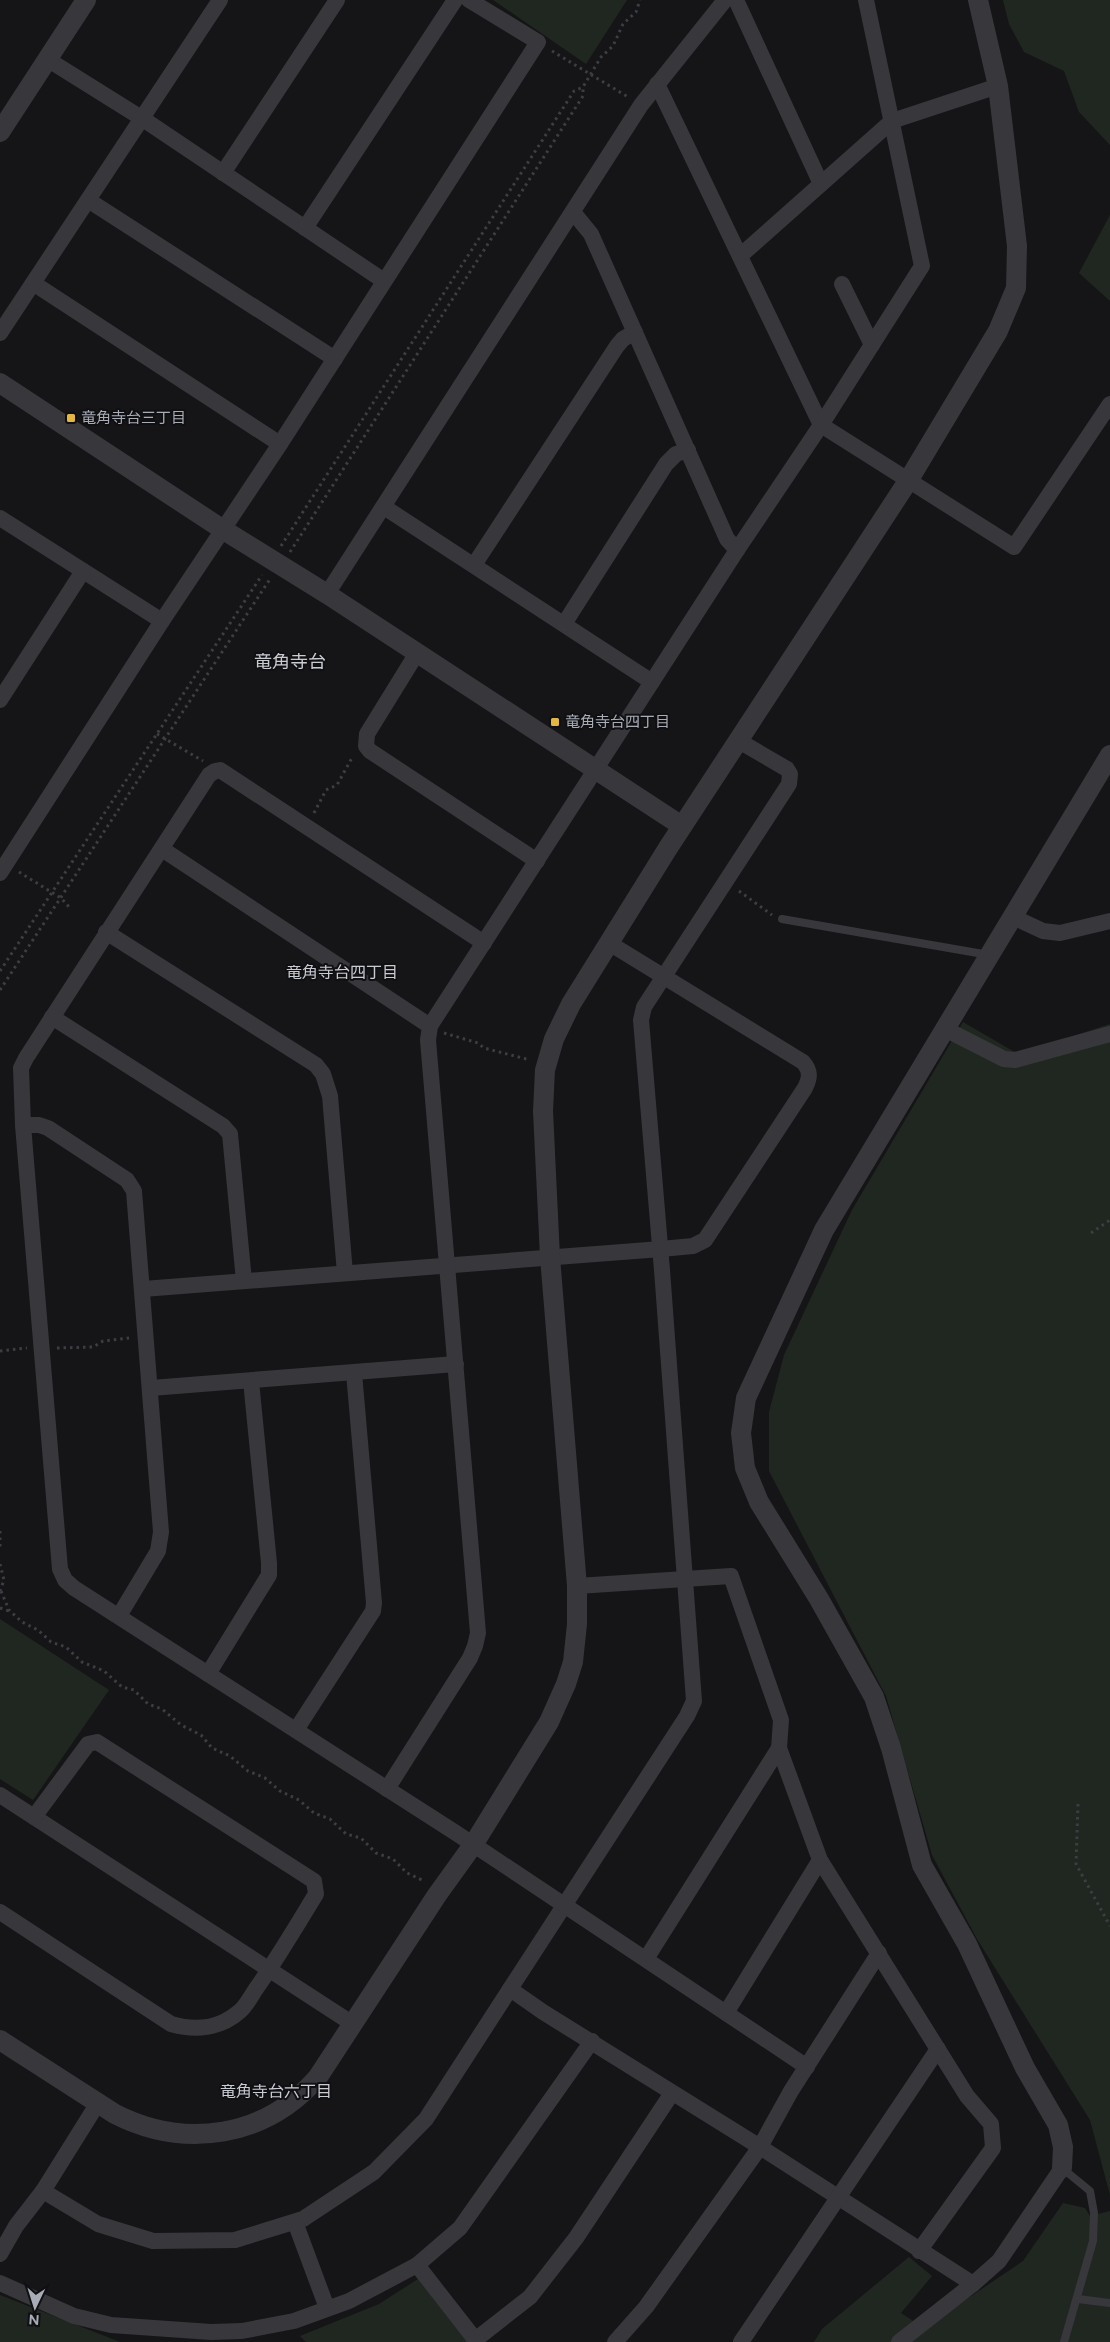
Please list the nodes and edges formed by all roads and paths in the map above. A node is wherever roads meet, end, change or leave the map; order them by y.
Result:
1 (86, 0) edge
2 (220, 0) edge
3 (337, 0) edge
4 (456, 0) edge
5 (469, 0) edge
6 (640, 0) edge
7 (725, 0) edge
8 (736, 0) edge
9 (866, 0) edge
10 (978, 0) edge
11 (538, 42) junction
12 (47, 59) junction
13 (591, 75) junction
14 (657, 84) junction
15 (998, 86) junction
16 (583, 88) junction
17 (641, 105) junction
18 (142, 119) junction
19 (892, 121) junction
20 (0, 132) edge
21 (223, 173) junction
22 (821, 184) junction
23 (88, 200) junction
24 (573, 212) junction
25 (305, 228) junction
26 (740, 256) junction
27 (384, 281) junction
28 (33, 283) junction
29 (842, 284) dead end
30 (635, 332) junction
31 (0, 333) edge
32 (872, 345) junction
33 (334, 359) junction
34 (0, 383) edge
35 (1110, 404) edge
36 (821, 425) junction
37 (280, 444) junction
38 (688, 450) junction
39 (908, 481) junction
40 (384, 507) junction
41 (0, 518) edge
42 (222, 529) junction
43 (278, 550) dead end
44 (737, 550) junction
45 (287, 556) dead end
46 (474, 565) junction
47 (83, 571) junction
48 (264, 572) dead end
49 (271, 577) dead end
50 (327, 594) junction
51 (162, 621) junction
52 (564, 624) junction
53 (417, 653) junction
54 (652, 682) junction
55 (0, 700) edge
56 (157, 734) junction
57 (165, 738) junction
58 (739, 741) junction
59 (366, 746) junction
60 (1110, 755) edge
61 (596, 770) junction
62 (215, 771) junction
63 (682, 826) junction
64 (306, 827) junction
65 (162, 849) junction
66 (537, 861) junction
67 (2, 866) edge
68 (734, 887) dead end
69 (52, 892) junction
70 (61, 898) junction
71 (70, 908) dead end
72 (1013, 917) junction
73 (778, 918) joint
74 (1110, 921) edge
75 (106, 932) junction
76 (484, 943) junction
77 (609, 943) junction
78 (991, 955) junction
79 (0, 971) edge
80 (664, 977) junction
81 (0, 990) edge
82 (52, 1017) junction
83 (430, 1026) junction
84 (945, 1029) junction
85 (1110, 1034) edge
86 (533, 1060) dead end
87 (23, 1126) junction
88 (1110, 1220) edge
89 (1091, 1234) dead end
90 (660, 1249) junction
91 (550, 1256) junction
92 (447, 1266) junction
93 (345, 1274) junction
94 (244, 1281) junction
95 (143, 1289) junction
96 (146, 1337) junction
97 (41, 1349) junction
98 (0, 1350) edge
99 (456, 1364) junction
100 (354, 1373) junction
101 (251, 1381) junction
102 (151, 1388) junction
103 (0, 1531) edge
104 (0, 1550) edge
105 (0, 1564) edge
106 (686, 1578) junction
107 (577, 1586) junction
108 (0, 1591) edge
109 (0, 1608) edge
110 (12, 1612) junction
111 (119, 1616) junction
112 (208, 1674) junction
113 (296, 1730) junction
114 (779, 1748) junction
115 (387, 1789) junction
116 (0, 1795) edge
117 (1078, 1804) dead end
118 (34, 1817) junction
119 (473, 1845) junction
120 (820, 1860) junction
121 (431, 1886) dead end
122 (563, 1904) junction
123 (0, 1912) edge
124 (1110, 1926) edge
125 (879, 1953) junction
126 (646, 1959) junction
127 (269, 1970) junction
128 (510, 1989) junction
129 (726, 2013) junction
130 (353, 2024) junction
131 (0, 2040) edge
132 (592, 2041) junction
133 (938, 2049) junction
134 (807, 2067) junction
135 (672, 2093) junction
136 (98, 2103) junction
137 (760, 2146) junction
138 (1062, 2168) junction
139 (43, 2191) junction
140 (838, 2198) junction
141 (295, 2222) junction
142 (919, 2251) junction
143 (0, 2254) edge
144 (418, 2265) junction
145 (0, 2282) edge
146 (973, 2284) junction
147 (1078, 2299) junction
148 (1110, 2303) edge
149 (327, 2308) junction
150 (476, 2341) edge
151 (1065, 2341) edge
152 (615, 2342) edge
153 (741, 2342) edge
154 (899, 2342) edge

1 - 12 street
2 - 18 street
3 - 21 street
4 - 25 street
5 - 11 street
6 - 13 path
7 - 14 street
8 - 22 street
9 - 19 street
10 - 15 street
11 - 13 path
11 - 27 street
12 - 18 street
12 - 20 street
13 - 16 path
13 - 17 path
14 - 17 street
14 - 26 street
15 - 19 street
15 - 39 street
16 - 43 path
16 - 45 path
17 - 24 street
18 - 21 street
18 - 23 street
19 - 22 street
19 - 32 street
21 - 25 street
22 - 26 street
23 - 28 street
23 - 33 street
24 - 30 street
24 - 40 street
25 - 27 street
26 - 36 street
27 - 33 street
28 - 31 street
28 - 37 street
29 - 32 street
30 - 38 street
30 - 46 street
32 - 36 street
33 - 37 street
34 - 42 street
35 - 39 street
36 - 39 street
36 - 44 street
37 - 42 street
38 - 44 street
38 - 52 street
39 - 58 street
40 - 46 street
40 - 50 street
41 - 47 street
42 - 50 street
42 - 51 street
44 - 54 street
46 - 52 street
47 - 51 street
47 - 55 street
48 - 56 path
49 - 57 path
50 - 53 street
51 - 67 street
52 - 54 street
53 - 59 street
53 - 61 street
54 - 61 street
56 - 57 path
56 - 69 path
57 - 62 path
57 - 70 path
58 - 63 street
58 - 80 street
59 - 64 path
59 - 66 street
60 - 72 street
61 - 63 street
61 - 66 street
62 - 64 street
62 - 65 street
63 - 77 street
64 - 76 street
65 - 75 street
65 - 83 street
66 - 76 street
67 - 69 path
68 - 73 path
69 - 70 path
69 - 79 path
70 - 71 path
70 - 81 path
72 - 74 street
72 - 78 street
73 - 78 lane
75 - 82 street
75 - 93 street
76 - 83 street
77 - 80 street
77 - 91 street
78 - 84 street
80 - 90 street
80 - 90 street
82 - 87 street
82 - 94 street
83 - 86 path
83 - 92 street
84 - 85 street
84 - 138 street
87 - 95 street
87 - 97 street
88 - 89 path
90 - 91 street
90 - 106 street
91 - 92 street
91 - 107 street
92 - 93 street
92 - 99 street
93 - 94 street
94 - 95 street
95 - 96 street
96 - 97 path
96 - 102 street
97 - 98 path
97 - 111 street
99 - 100 street
99 - 115 street
100 - 101 street
100 - 113 street
101 - 102 street
101 - 112 street
102 - 111 street
103 - 104 path
105 - 108 path
106 - 107 street
106 - 114 street
106 - 122 street
107 - 119 street
108 - 110 path
109 - 110 path
110 - 121 path
111 - 112 street
112 - 113 street
113 - 115 street
114 - 120 street
114 - 126 street
115 - 119 street
116 - 118 street
117 - 124 path
118 - 127 street
118 - 127 street
119 - 122 street
119 - 130 street
120 - 125 street
120 - 129 street
122 - 126 street
122 - 128 street
123 - 127 street
125 - 133 street
125 - 134 street
126 - 129 street
127 - 130 street
128 - 132 street
128 - 141 street
129 - 134 street
130 - 136 street
131 - 136 street
132 - 135 street
132 - 144 street
133 - 140 street
133 - 142 street
134 - 137 street
135 - 137 street
135 - 150 street
136 - 139 street
137 - 140 street
137 - 152 street
138 - 146 street
138 - 147 lane
139 - 141 street
139 - 143 street
140 - 142 street
140 - 153 street
141 - 149 street
142 - 146 street
144 - 149 street
144 - 150 street
145 - 149 street
146 - 154 street
147 - 148 lane
147 - 151 lane

